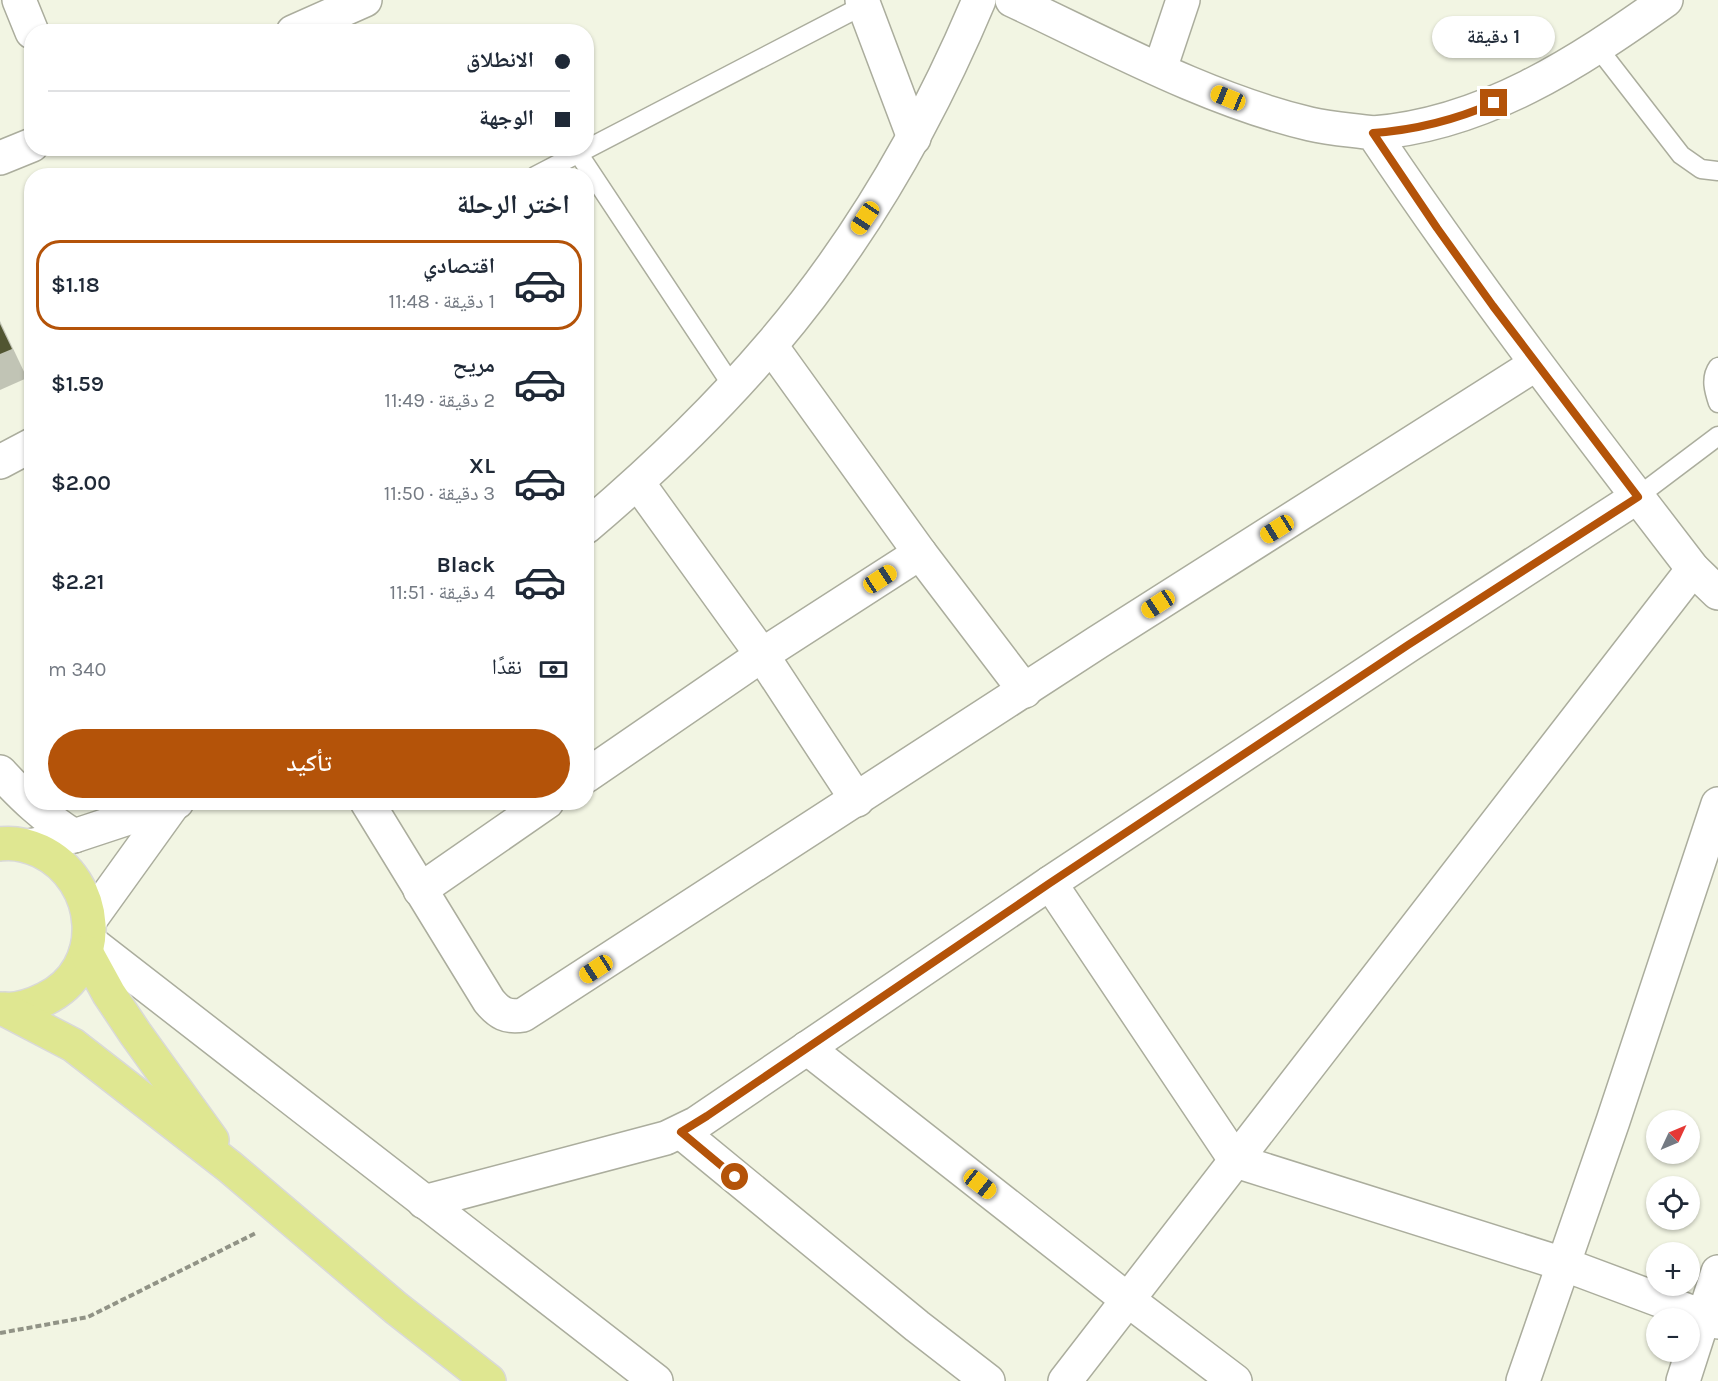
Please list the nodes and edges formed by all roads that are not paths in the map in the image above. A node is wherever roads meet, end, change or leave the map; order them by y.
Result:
1 (19, 0) edge
2 (979, 0) edge
3 (1012, 0) edge
4 (1183, 0) edge
5 (1666, 0) edge
6 (359, 1) edge
7 (863, 3) edge
8 (29, 24) edge
9 (310, 24) edge
10 (1598, 48) junction
11 (1160, 69) junction
12 (1373, 133) junction
13 (914, 138) junction
14 (594, 145) edge
15 (24, 148) edge
16 (572, 156) edge
17 (0, 158) edge
18 (550, 168) edge
19 (1718, 171) edge
20 (594, 177) edge
21 (771, 346) junction
22 (1536, 364) junction
23 (1718, 367) edge
24 (733, 387) junction
25 (1718, 403) edge
26 (1718, 436) edge
27 (24, 449) edge
28 (0, 462) edge
29 (638, 483) junction
30 (1638, 497) junction
31 (594, 520) edge
32 (920, 553) junction
33 (1694, 569) junction
34 (1718, 593) edge
35 (762, 655) junction
36 (1025, 691) junction
37 (594, 770) edge
38 (0, 772) edge
39 (24, 798) edge
40 (857, 800) junction
41 (1718, 804) edge
42 (37, 810) edge
43 (154, 810) edge
44 (170, 810) edge
45 (372, 810) edge
46 (535, 810) edge
47 (74, 836) junction
48 (10, 843) edge
49 (1050, 883) junction
50 (420, 890) junction
51 (88, 938) junction
52 (2, 1009) edge
53 (807, 1048) junction
54 (681, 1132) junction
55 (1236, 1161) junction
56 (230, 1167) junction
57 (424, 1202) junction
58 (1563, 1264) junction
59 (1718, 1272) edge
60 (1128, 1300) junction
61 (1711, 1320) edge
62 (489, 1381) edge
63 (656, 1381) edge
64 (988, 1381) edge
65 (1065, 1381) edge
66 (1235, 1381) edge
67 (1523, 1381) edge
68 (1683, 1381) edge

1 - 8 street
2 - 13 street
3 - 11 street
4 - 11 street
5 - 10 street
6 - 9 street
7 - 13 street
7 - 14 lane
10 - 12 street
10 - 19 lane
11 - 12 street
12 - 22 street
13 - 21 street
15 - 17 street
16 - 18 lane
20 - 24 lane
21 - 24 street
21 - 32 street
22 - 30 street
22 - 36 street
23 - 25 lane
24 - 29 street
26 - 30 lane
27 - 28 street
29 - 31 street
29 - 35 street
30 - 33 street
30 - 49 street
32 - 35 street
32 - 36 street
33 - 34 street
33 - 55 street
35 - 37 street
35 - 40 street
36 - 40 street
38 - 39 street
40 - 50 street
41 - 58 street
42 - 47 street
43 - 47 street
44 - 51 street
45 - 50 street
46 - 50 street
47 - 48 street
48 - 51 main road
49 - 53 street
49 - 55 street
51 - 52 main road
51 - 56 main road
51 - 57 street
52 - 56 main road
53 - 54 street
53 - 60 street
54 - 57 street
54 - 64 street
55 - 58 street
55 - 60 street
56 - 62 main road
57 - 63 street
58 - 61 street
58 - 67 street
59 - 61 street
60 - 65 street
60 - 66 street
61 - 68 street

